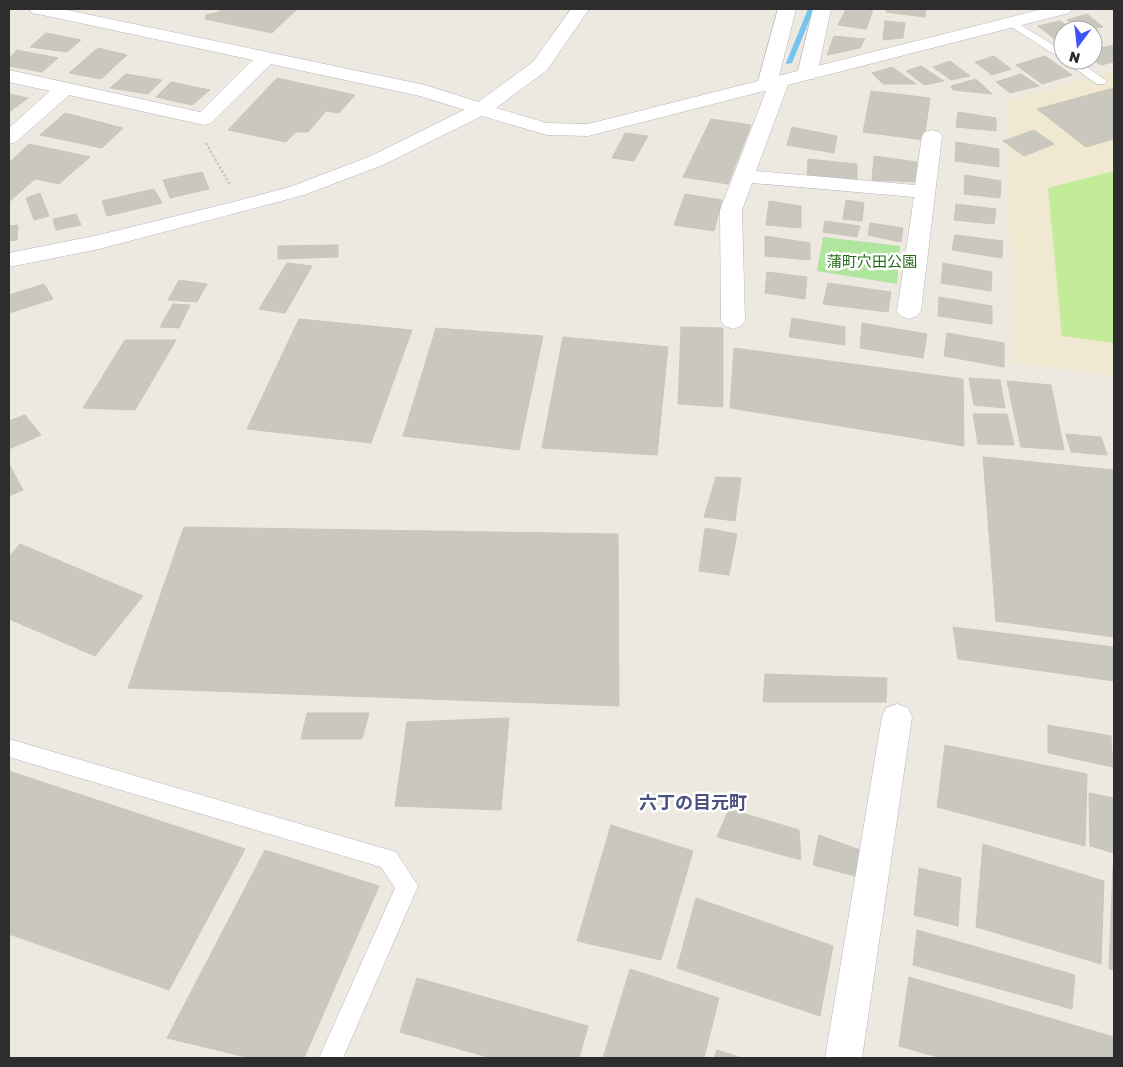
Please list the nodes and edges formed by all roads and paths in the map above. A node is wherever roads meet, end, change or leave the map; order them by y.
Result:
1 (38, 9) edge
2 (580, 9) edge
3 (787, 9) edge
4 (822, 9) edge
5 (1063, 9) edge
6 (1011, 22) junction
7 (1053, 49) edge
8 (268, 56) junction
9 (1084, 70) edge
10 (807, 74) junction
11 (9, 76) edge
12 (1101, 81) dead end
13 (773, 83) junction
14 (65, 88) junction
15 (481, 109) junction
16 (204, 119) junction
17 (932, 136) dead end
18 (9, 138) edge
19 (744, 176) junction
20 (233, 190) dead end
21 (925, 192) junction
22 (9, 260) edge
23 (909, 311) dead end
24 (732, 321) dead end
25 (898, 717) dead end
26 (9, 748) edge
27 (331, 1058) edge
28 (846, 1058) edge

1 - 8 street
2 - 15 street
3 - 13 street
4 - 10 street
5 - 6 street
6 - 7 lane
6 - 10 street
8 - 15 street
8 - 16 street
9 - 12 lane
10 - 13 street
11 - 14 street
13 - 15 street
13 - 19 street
14 - 16 street
14 - 18 street
15 - 22 street
16 - 20 path
17 - 21 street
19 - 21 street
19 - 24 street
21 - 23 street
25 - 28 street
26 - 27 lane

